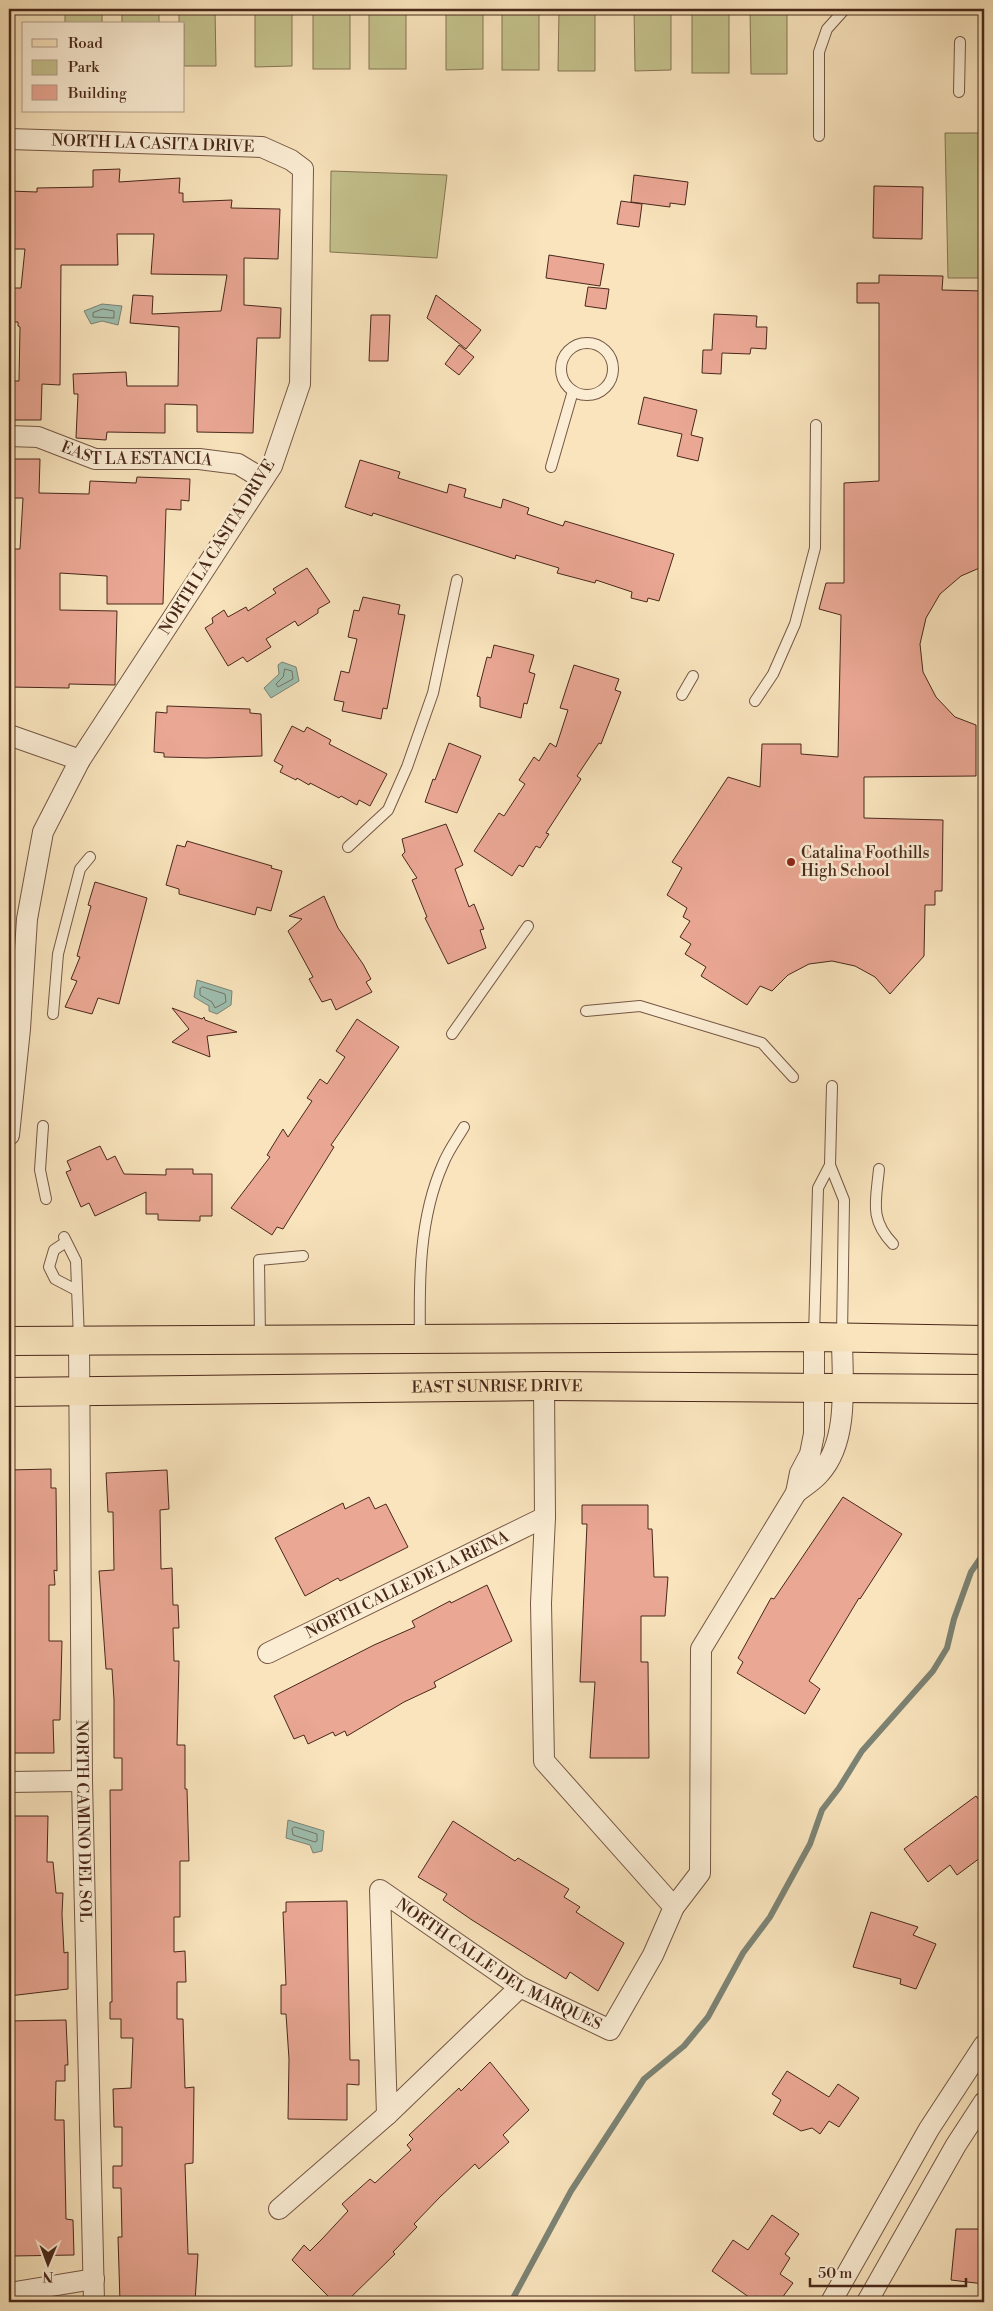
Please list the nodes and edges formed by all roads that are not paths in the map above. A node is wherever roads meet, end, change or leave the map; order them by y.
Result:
1 (845, 9) edge
2 (960, 42) dead end
3 (959, 92) dead end
4 (819, 136) dead end
5 (9, 139) edge
6 (573, 390) junction
7 (816, 424) dead end
8 (9, 436) edge
9 (551, 467) dead end
10 (263, 479) junction
11 (457, 580) dead end
12 (693, 676) dead end
13 (682, 695) dead end
14 (755, 701) dead end
15 (9, 735) edge
16 (80, 760) junction
17 (348, 847) dead end
18 (90, 857) dead end
19 (528, 926) dead end
20 (586, 1011) dead end
21 (53, 1014) dead end
22 (14, 1028) edge
23 (452, 1034) dead end
24 (793, 1077) dead end
25 (832, 1086) dead end
26 (44, 1126) dead end
27 (464, 1127) dead end
28 (9, 1135) edge
29 (830, 1165) junction
30 (879, 1169) dead end
31 (46, 1199) dead end
32 (893, 1244) dead end
33 (302, 1256) dead end
34 (76, 1290) junction
35 (814, 1337) junction
36 (842, 1337) junction
37 (420, 1338) junction
38 (260, 1340) junction
39 (984, 1340) edge
40 (9, 1341) edge
41 (79, 1341) junction
42 (544, 1386) junction
43 (813, 1388) junction
44 (841, 1388) junction
45 (984, 1389) edge
46 (9, 1392) edge
47 (79, 1392) junction
48 (796, 1493) junction
49 (545, 1517) junction
50 (268, 1654) dead end
51 (82, 1781) junction
52 (9, 1782) edge
53 (674, 1907) junction
54 (520, 1987) junction
55 (984, 2045) edge
56 (984, 2102) edge
57 (387, 2114) junction
58 (280, 2209) dead end
59 (94, 2279) junction
60 (9, 2293) edge
61 (836, 2294) edge
62 (94, 2302) edge
63 (866, 2302) edge

1 - 4 lane
2 - 3 lane
5 - 10 street, NORTH LA CASITA DRIVE
6 - 6 lane
6 - 9 lane
7 - 14 lane
8 - 10 street, EAST LA ESTANCIA
10 - 16 street, NORTH LA CASITA DRIVE
11 - 17 lane
12 - 13 lane
15 - 16 street
16 - 22 street, NORTH LA CASITA DRIVE
18 - 21 lane
19 - 23 lane
20 - 24 lane
22 - 28 street, NORTH LA CASITA DRIVE
25 - 29 lane
26 - 31 lane
27 - 37 lane
29 - 35 lane
29 - 36 lane
30 - 32 lane
33 - 38 lane
34 - 34 lane
34 - 41 lane
35 - 36 main road
35 - 37 main road
35 - 43 street, NORTH CALLE DEL MARQUES
36 - 39 main road
36 - 44 street, NORTH CALLE DEL MARQUES
37 - 38 main road
38 - 41 main road
40 - 41 main road
41 - 47 street, NORTH CAMINO DEL SOL
42 - 43 main road, EAST SUNRISE DRIVE
42 - 47 main road, EAST SUNRISE DRIVE
42 - 49 street
43 - 44 main road, EAST SUNRISE DRIVE
43 - 48 street, NORTH CALLE DEL MARQUES
44 - 45 main road, EAST SUNRISE DRIVE
44 - 48 street, NORTH CALLE DEL MARQUES
46 - 47 main road, EAST SUNRISE DRIVE
47 - 51 street, NORTH CAMINO DEL SOL
48 - 53 street, NORTH CALLE DEL MARQUES
49 - 50 street, NORTH CALLE DE LA REINA
49 - 53 street
51 - 52 street
51 - 59 street, NORTH CAMINO DEL SOL
53 - 54 street, NORTH CALLE DEL MARQUES
54 - 57 street
54 - 57 street, NORTH CALLE DEL MARQUES
55 - 61 street
56 - 63 street
57 - 58 street
59 - 60 street
59 - 62 street, NORTH CAMINO DEL SOL
61 - 63 street

